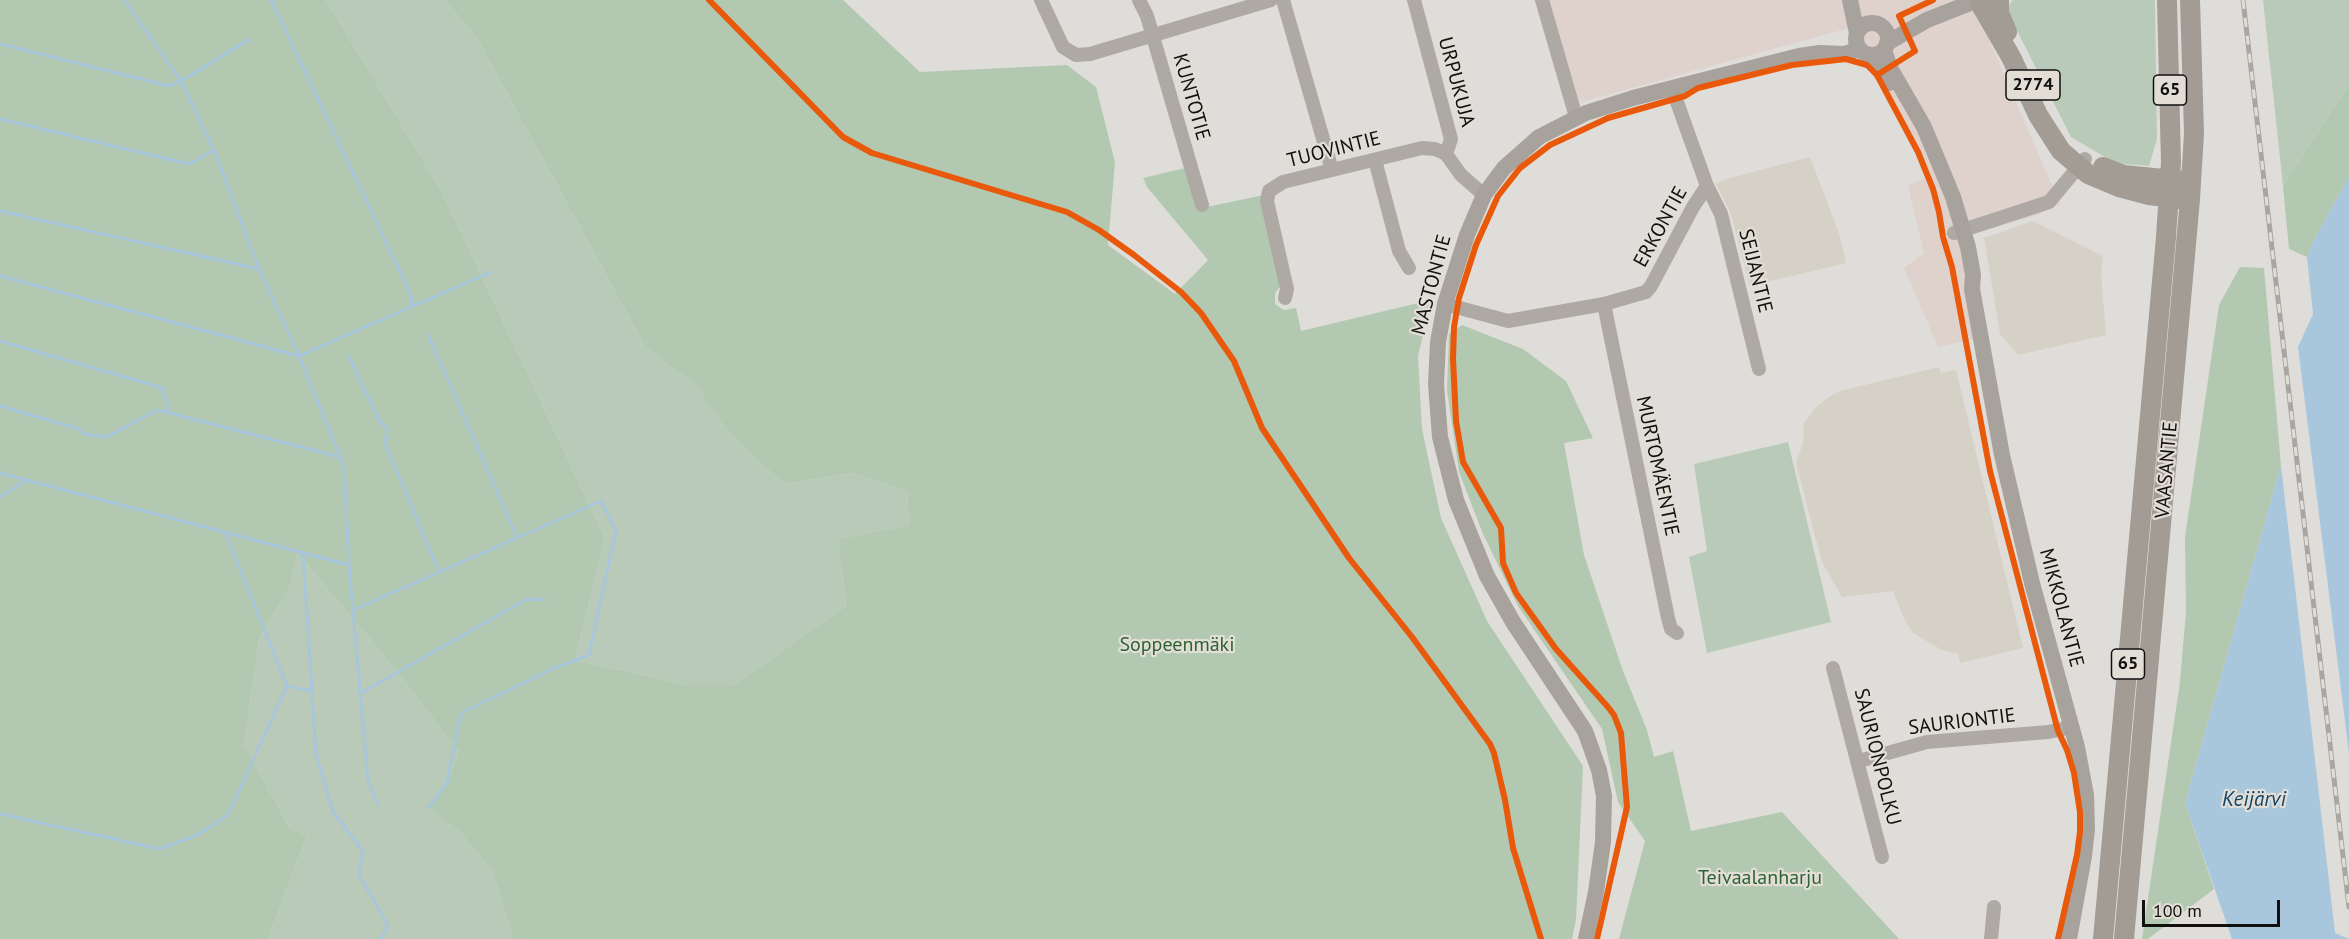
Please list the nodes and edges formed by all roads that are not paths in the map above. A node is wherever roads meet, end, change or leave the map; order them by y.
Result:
1 (1041, 0) edge
2 (1139, 0) edge
3 (1271, 0) edge
4 (1283, 0) edge
5 (1414, 0) edge
6 (1542, 0) edge
7 (1850, 0) edge
8 (1856, 0) edge
9 (1948, 0) edge
10 (2167, 0) edge
11 (2190, 0) edge
12 (1986, 1) edge
13 (1152, 34) junction
14 (1871, 40) junction
15 (1672, 88) junction
16 (1576, 117) junction
17 (1446, 154) junction
18 (1374, 160) junction
19 (2082, 163) junction
20 (1332, 170) junction
21 (1707, 186) junction
22 (2169, 189) junction
23 (2191, 190) junction
24 (1484, 195) junction
25 (1202, 205) dead end
26 (1958, 231) junction
27 (1408, 268) dead end
28 (1285, 298) dead end
29 (1445, 304) junction
30 (1604, 304) junction
31 (1759, 369) dead end
32 (1677, 633) dead end
33 (1833, 668) dead end
34 (2072, 727) junction
35 (1859, 761) junction
36 (1882, 857) dead end
37 (1994, 907) dead end
38 (1586, 939) edge
39 (1991, 939) edge
40 (2069, 939) edge
41 (2103, 939) edge
42 (2124, 939) edge

1 - 13 street
2 - 13 street, KUNTOTIE
3 - 13 street
4 - 20 street
5 - 17 street, URPUKUJA
6 - 16 street
7 - 14 main road
8 - 14 main road, MIKKOLANTIE
9 - 14 main road
10 - 22 highway, VAASANTIE / 65
11 - 23 highway, VAASANTIE / 65
12 - 14 main road, 2774
12 - 19 highway, 2774
13 - 25 street, KUNTOTIE
14 - 15 main road, MASTONTIE
14 - 26 main road, MIKKOLANTIE
15 - 16 main road, MASTONTIE
15 - 21 street, ERKONTIE
16 - 24 main road, MASTONTIE
17 - 18 street, TUOVINTIE
17 - 24 street, URPUKUJA
18 - 20 street, TUOVINTIE
18 - 27 street
19 - 22 highway, 2774
19 - 26 street
20 - 28 street, TUOVINTIE
21 - 30 street, ERKONTIE
21 - 31 street, SEIJANTIE
22 - 23 highway, 2774
22 - 41 highway, VAASANTIE / 65
23 - 42 highway, VAASANTIE / 65
24 - 29 main road, MASTONTIE
26 - 34 main road, MIKKOLANTIE
29 - 30 street, ERKONTIE
29 - 38 main road, MASTONTIE
30 - 32 street, MURTOMÄENTIE
33 - 35 street, SAURIONPOLKU
34 - 35 street, SAURIONTIE
34 - 40 main road, MIKKOLANTIE
35 - 36 street, SAURIONPOLKU
37 - 39 street

